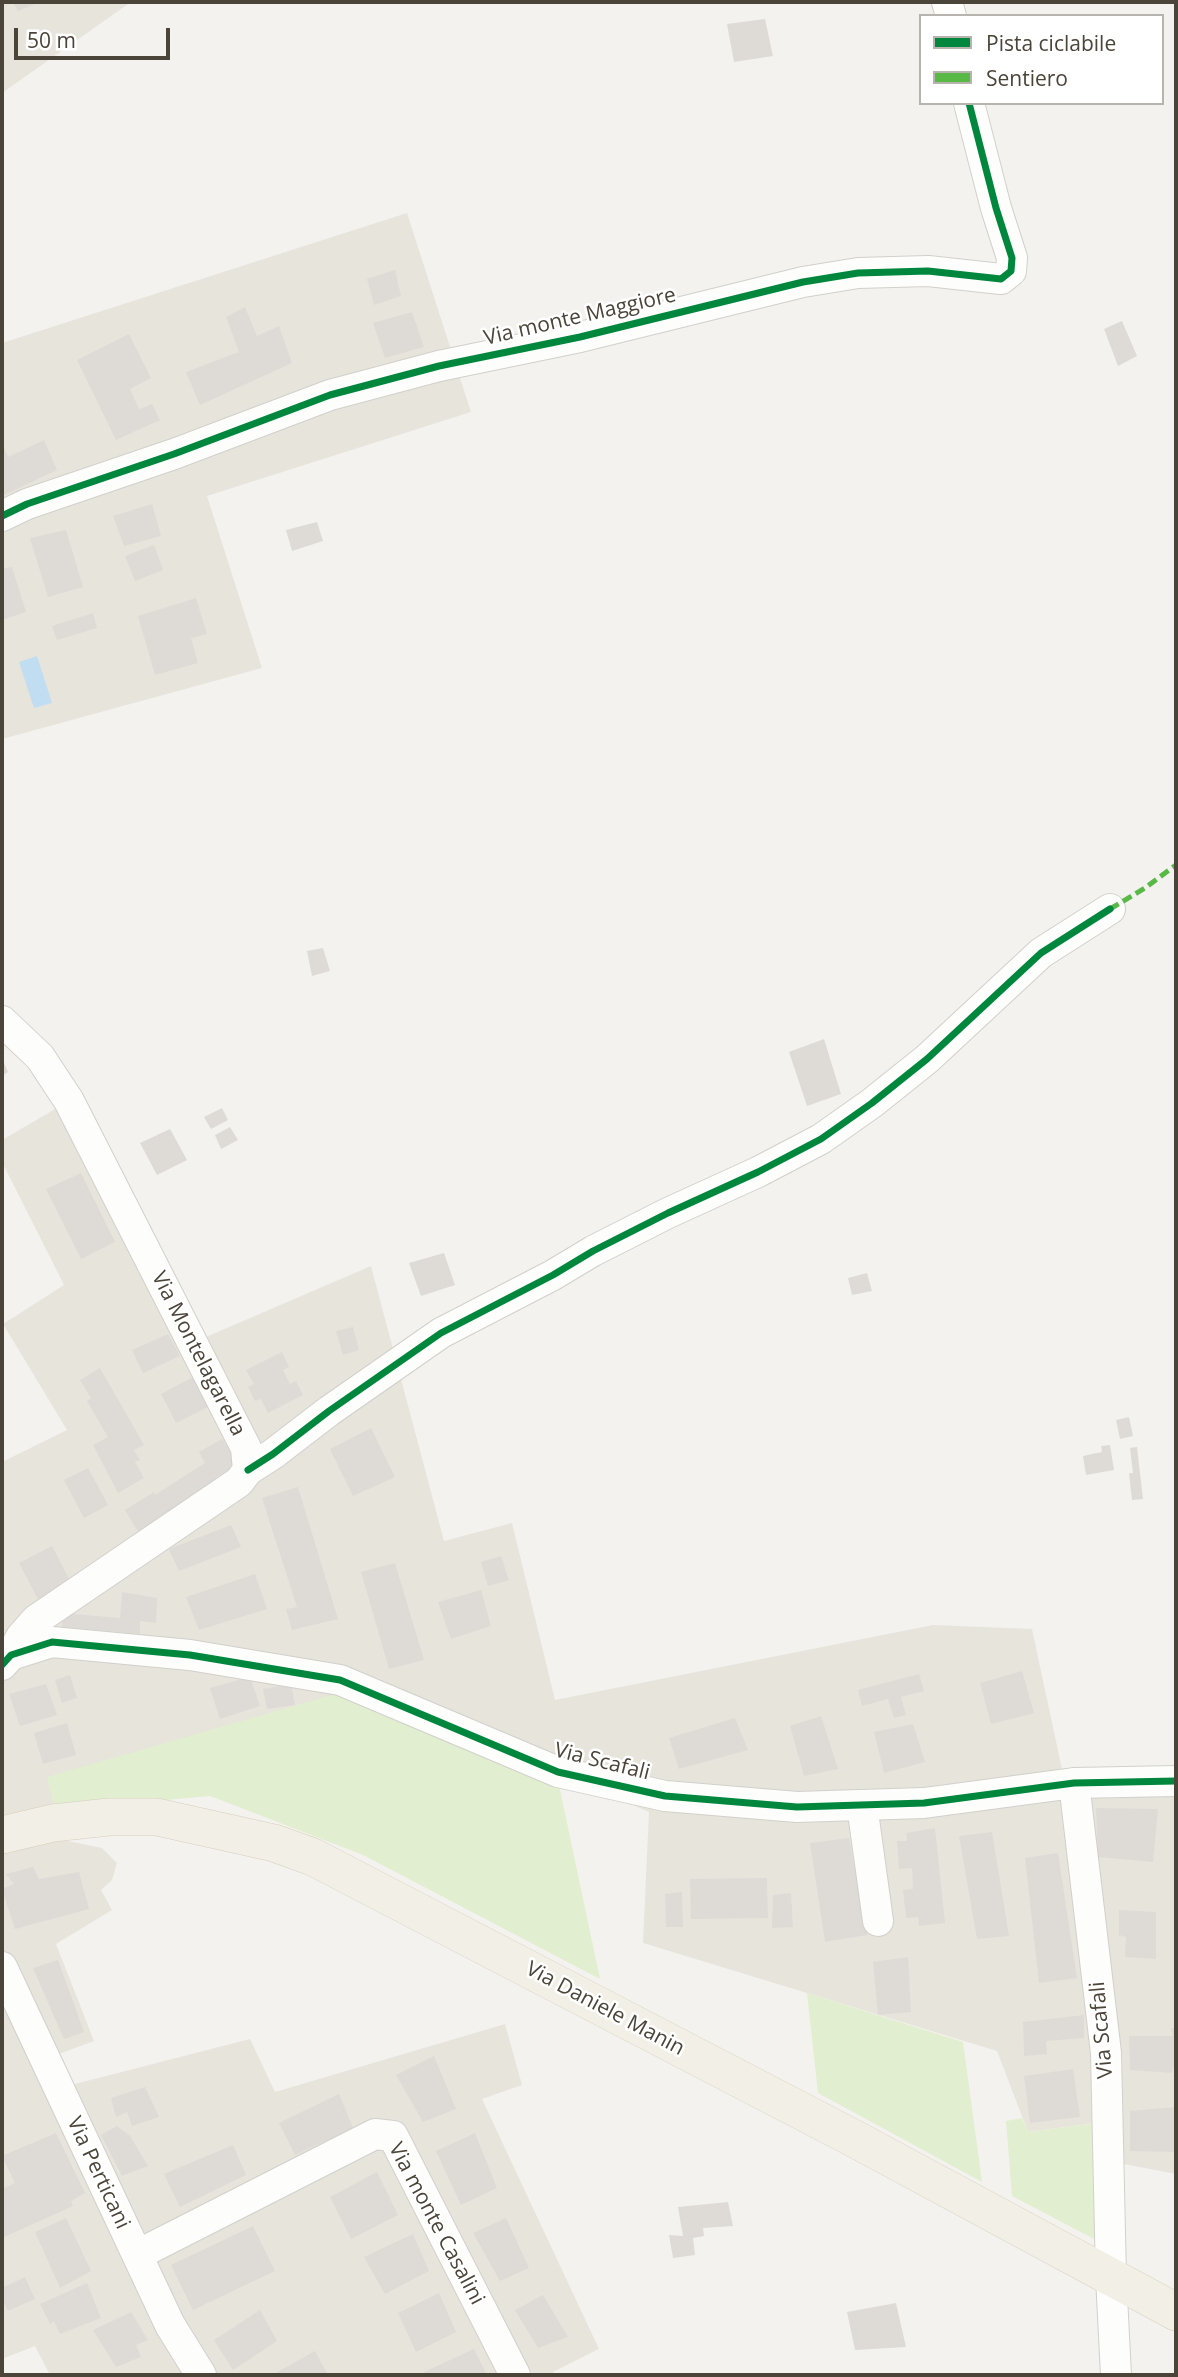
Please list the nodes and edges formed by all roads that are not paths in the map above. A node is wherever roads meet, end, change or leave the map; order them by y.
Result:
1 (970, 105) edge
2 (2, 516) edge
3 (1110, 909) dead end
4 (2, 1021) edge
5 (248, 1470) junction
6 (6, 1660) edge
7 (1176, 1781) edge
8 (1074, 1783) junction
9 (862, 1805) junction
10 (2, 1835) edge
11 (878, 1921) dead end
12 (2, 1967) edge
13 (15, 2027) edge
14 (137, 2255) junction
15 (1111, 2277) junction
16 (1176, 2312) edge
17 (201, 2375) edge
18 (515, 2375) edge
19 (1116, 2375) edge

1 - 2 street, Via monte Maggiore
3 - 5 street
4 - 5 street, Via Montelagarella
5 - 6 street
6 - 9 street, Via Scafali
7 - 8 street, Via Scafali
8 - 9 street, Via Scafali
8 - 15 street, Via Scafali
9 - 11 street
10 - 15 main road, Via Daniele Manin
12 - 13 street, Via Perticani
13 - 14 street, Via Perticani
14 - 17 street, Via Perticani
14 - 18 street, Via monte Casalini
15 - 16 main road, Via Daniele Manin
15 - 19 street, Via Scafali

